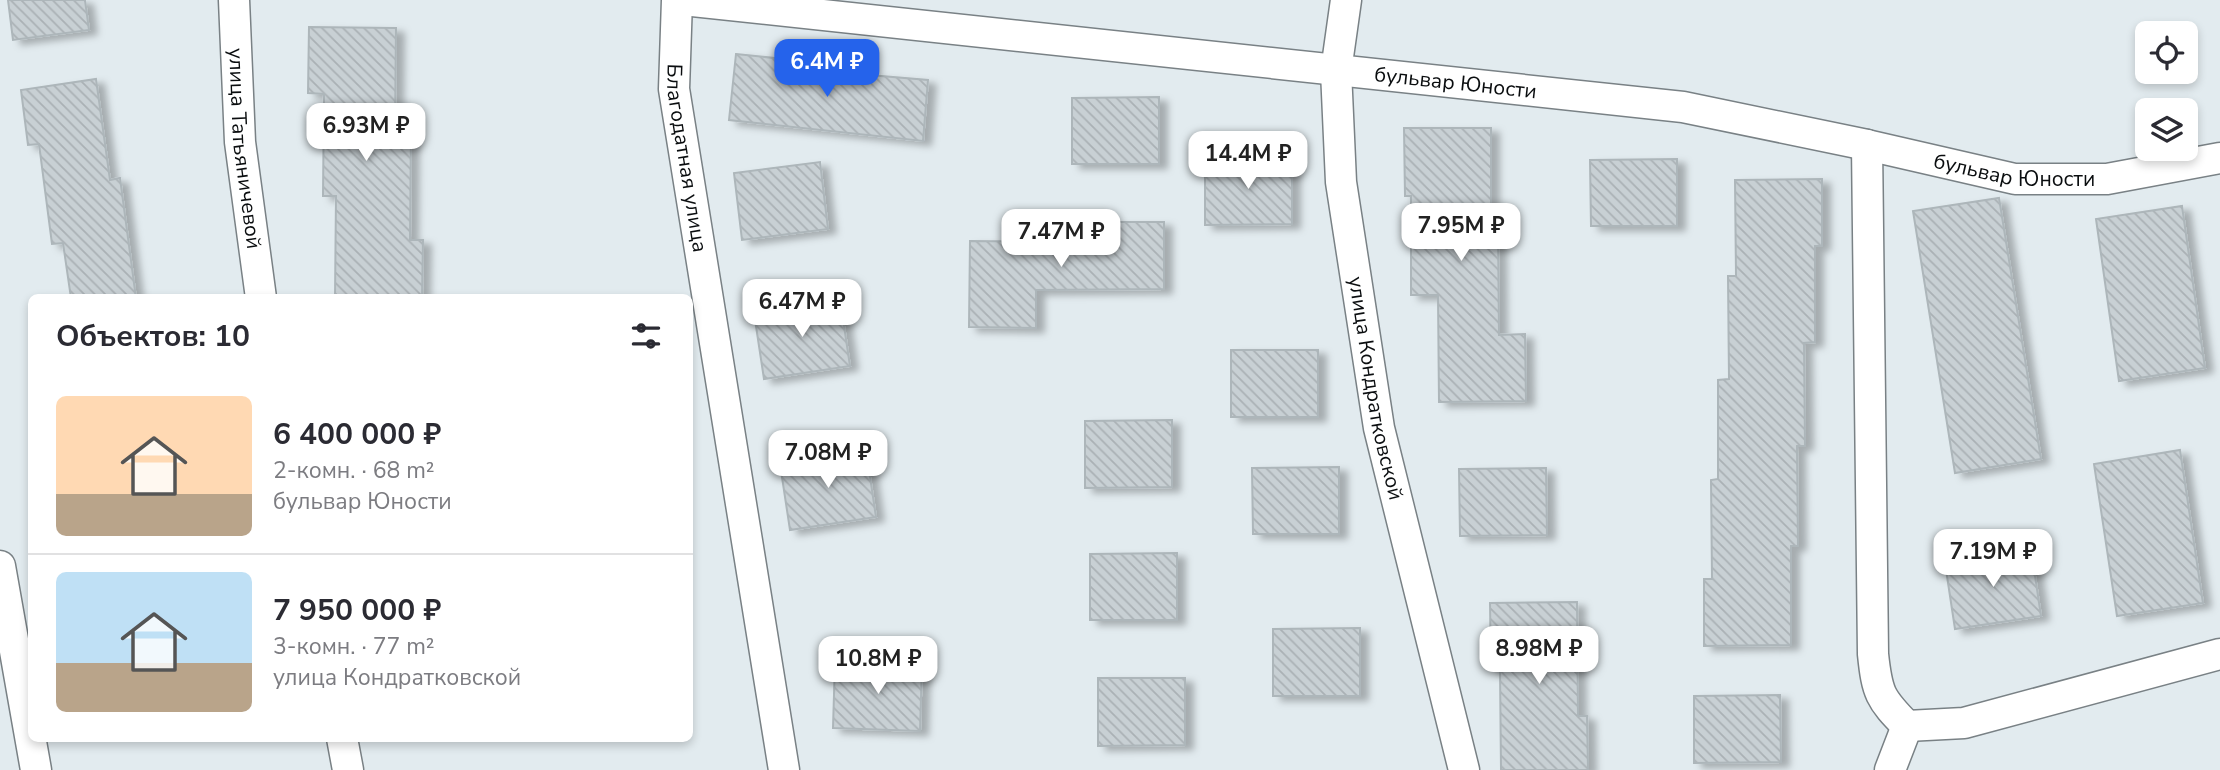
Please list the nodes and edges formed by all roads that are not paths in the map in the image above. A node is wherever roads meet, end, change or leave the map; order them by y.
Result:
1 (234, 0) edge
2 (677, 0) edge
3 (683, 0) edge
4 (1346, 0) edge
5 (1336, 71) junction
6 (1867, 145) junction
7 (2220, 158) edge
8 (260, 294) edge
9 (0, 566) edge
10 (2220, 654) edge
11 (28, 725) edge
12 (1907, 726) junction
13 (31, 742) edge
14 (343, 742) edge
15 (36, 770) edge
16 (348, 770) edge
17 (784, 770) edge
18 (1464, 770) edge
19 (1890, 770) edge

1 - 8 street, улица Татьяничевой
2 - 17 street, Благодатная улица
3 - 5 street, бульвар Юности
4 - 5 street, улица Кондратковской
5 - 6 street, бульвар Юности
5 - 18 street, улица Кондратковской
6 - 7 street, бульвар Юности
6 - 12 street
9 - 11 street
10 - 12 street
12 - 19 street
13 - 15 street
14 - 16 street

